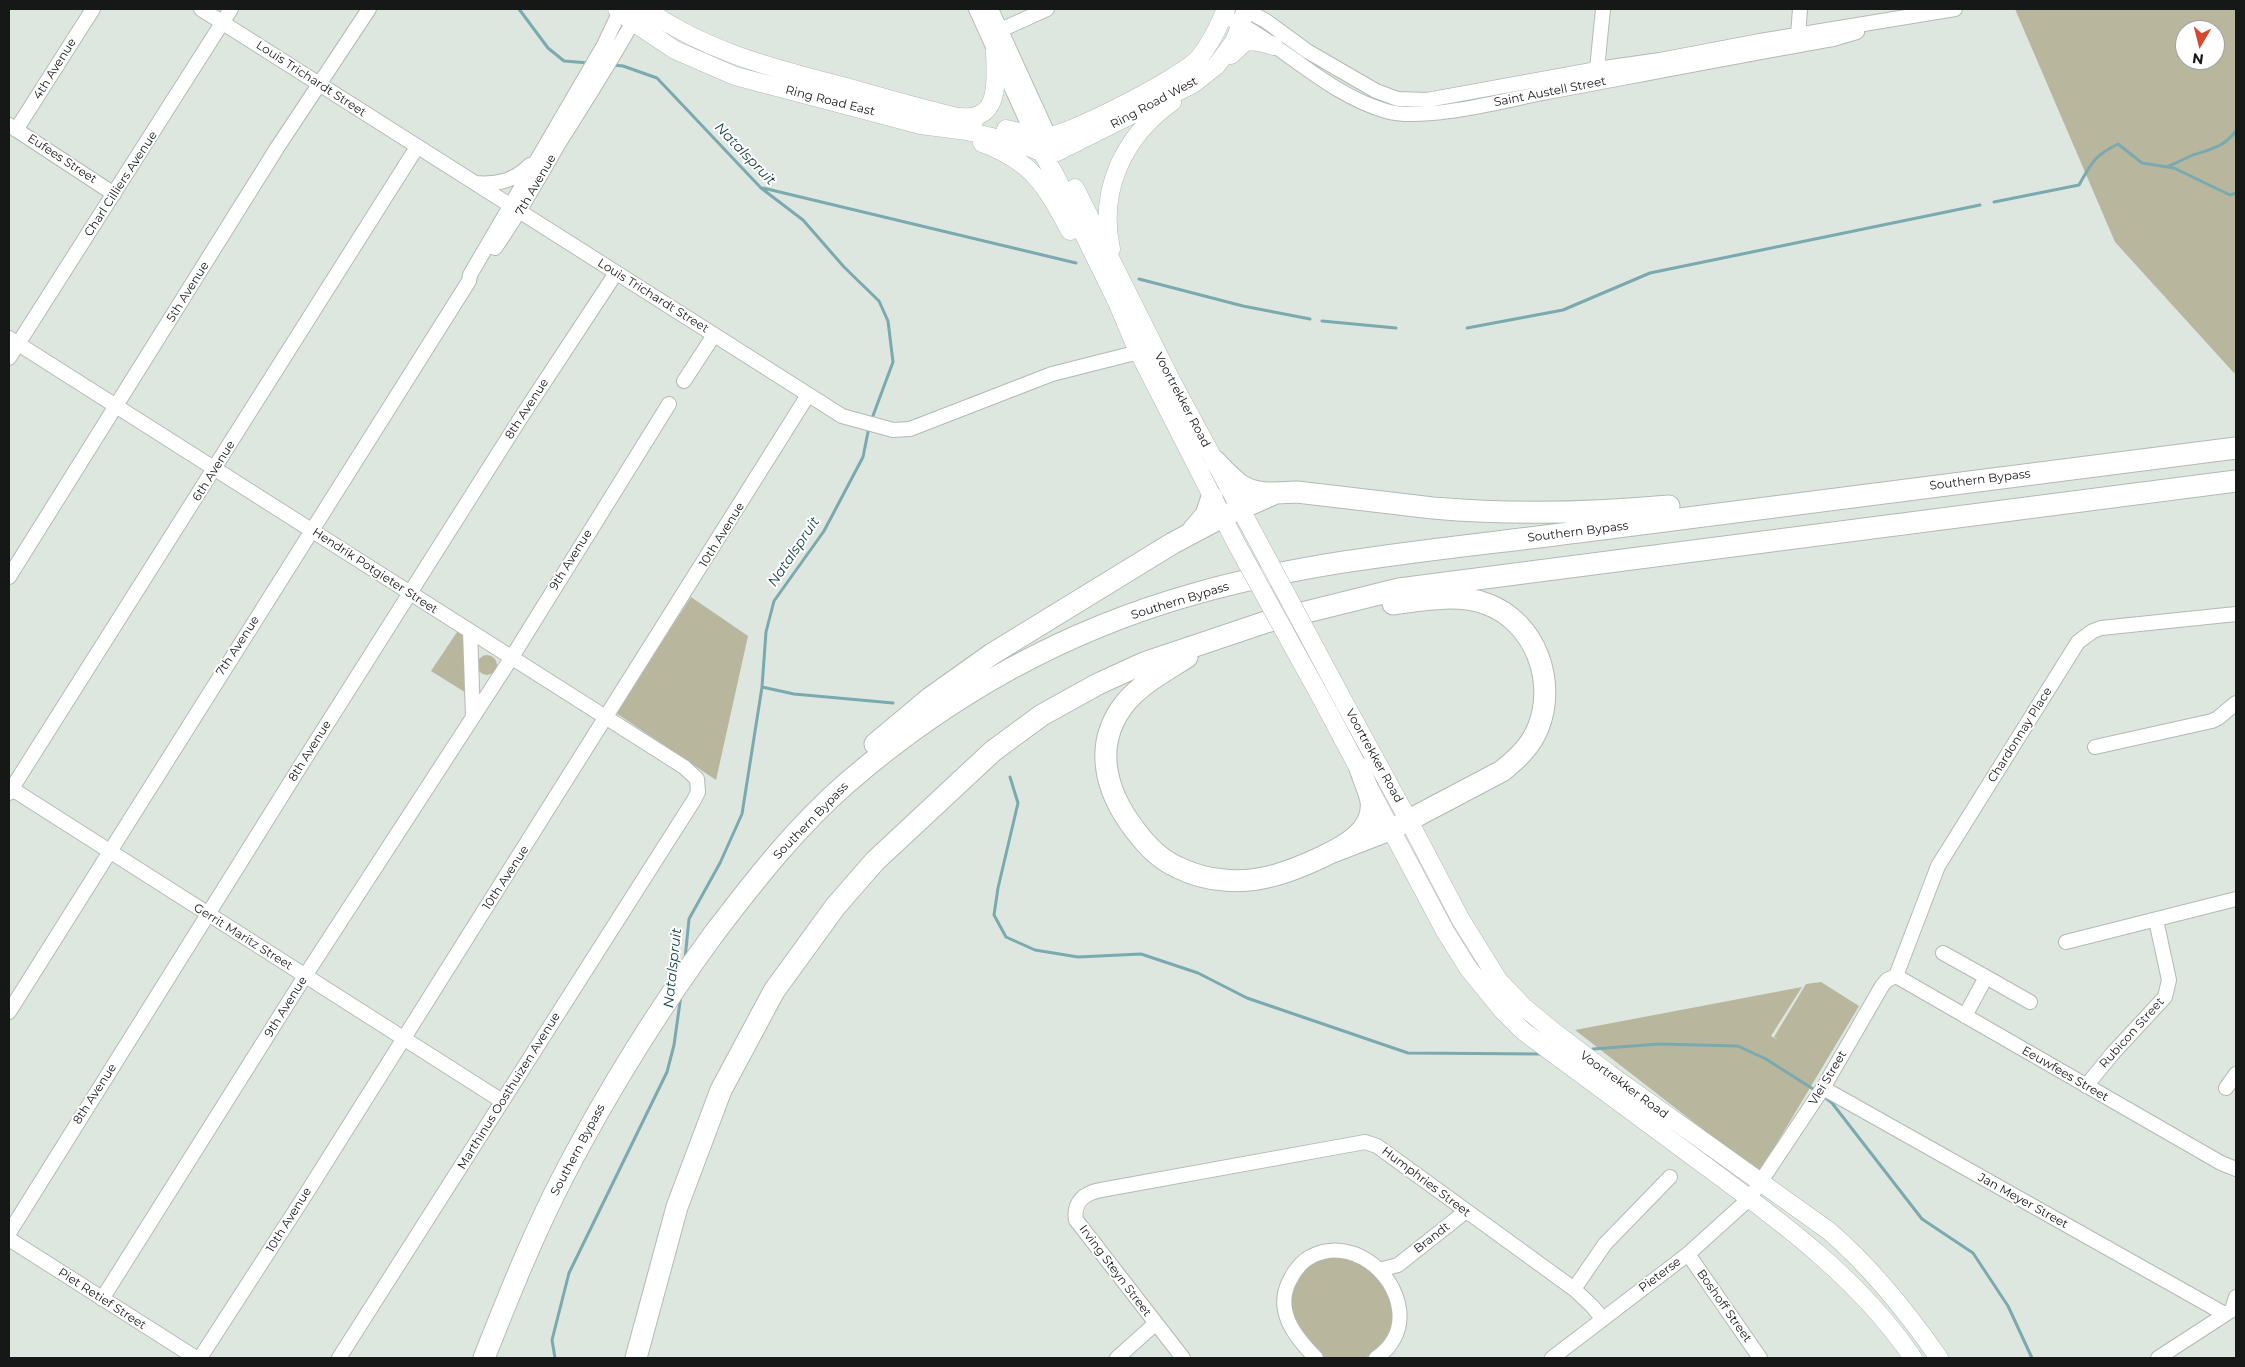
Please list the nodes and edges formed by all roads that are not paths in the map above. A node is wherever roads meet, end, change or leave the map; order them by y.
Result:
1 (93, 9) edge
2 (201, 9) edge
3 (231, 9) edge
4 (369, 9) edge
5 (645, 9) edge
6 (976, 9) edge
7 (991, 9) edge
8 (1047, 9) edge
9 (1603, 9) edge
10 (1800, 9) edge
11 (1955, 9) edge
12 (626, 12) edge
13 (1225, 12) edge
14 (1244, 13) edge
15 (1898, 19) junction
16 (223, 22) junction
17 (1798, 35) junction
18 (995, 39) junction
19 (1274, 46) junction
20 (610, 47) junction
21 (1216, 66) junction
22 (1597, 69) junction
23 (1193, 84) junction
24 (320, 85) junction
25 (954, 117) junction
26 (922, 124) junction
27 (12, 127) edge
28 (1041, 136) junction
29 (417, 147) junction
30 (1050, 153) junction
31 (537, 158) junction
32 (474, 183) junction
33 (114, 194) junction
34 (516, 208) junction
35 (1087, 251) junction
36 (1113, 261) junction
37 (616, 274) junction
38 (714, 335) junction
39 (13, 341) edge
40 (1137, 349) junction
41 (9, 358) edge
42 (684, 380) dead end
43 (808, 395) junction
44 (669, 404) dead end
45 (116, 406) junction
46 (2236, 448) edge
47 (1215, 461) junction
48 (216, 468) junction
49 (2236, 481) edge
50 (1276, 493) junction
51 (1871, 494) junction
52 (1212, 496) junction
53 (1231, 513) junction
54 (312, 531) junction
55 (1188, 535) junction
56 (9, 577) edge
57 (411, 594) junction
58 (2236, 614) edge
59 (1266, 622) junction
60 (470, 632) junction
61 (1212, 640) junction
62 (512, 657) junction
63 (472, 674) junction
64 (498, 678) junction
65 (2236, 703) edge
66 (473, 716) junction
67 (606, 719) junction
68 (2095, 747) dead end
69 (1360, 768) junction
70 (10, 790) edge
71 (815, 813) junction
72 (679, 824) joint
73 (1401, 825) junction
74 (109, 850) junction
75 (1330, 853) junction
76 (2236, 900) edge
77 (208, 915) junction
78 (2156, 920) junction
79 (2066, 942) dead end
80 (1943, 953) dead end
81 (305, 976) junction
82 (1896, 976) junction
83 (1986, 977) junction
84 (2030, 1002) dead end
85 (9, 1012) edge
86 (1964, 1016) junction
87 (404, 1039) junction
88 (2236, 1074) edge
89 (2086, 1086) junction
90 (1823, 1088) junction
91 (2226, 1088) dead end
92 (502, 1101) junction
93 (2236, 1169) edge
94 (1670, 1177) dead end
95 (1761, 1183) junction
96 (1101, 1190) joint
97 (1749, 1199) junction
98 (1465, 1212) junction
99 (9, 1233) edge
100 (9, 1239) edge
101 (1688, 1254) junction
102 (1398, 1265) junction
103 (1379, 1270) junction
104 (1390, 1282) junction
105 (1574, 1289) junction
106 (102, 1299) junction
107 (2233, 1305) edge
108 (1602, 1318) junction
109 (1155, 1324) junction
110 (198, 1358) edge
111 (339, 1358) edge
112 (484, 1358) edge
113 (636, 1358) edge
114 (1117, 1358) edge
115 (1183, 1358) edge
116 (1316, 1358) edge
117 (1376, 1358) edge
118 (1552, 1358) edge
119 (1760, 1358) edge
120 (1913, 1358) edge
121 (1939, 1358) edge
122 (2158, 1358) edge

1 - 27 street, 4th Avenue
2 - 16 street, Louis Trichardt Street
3 - 16 street, Charl Cilliers Avenue
4 - 24 street, 5th Avenue
5 - 25 main road, Ring Road East
6 - 18 street, Voortrekker Road
7 - 18 street, Voortrekker Road
8 - 18 street
9 - 22 street
10 - 17 street
11 - 15 street, Saint Austell Street
12 - 20 street
12 - 26 main road, Ring Road East
13 - 14 street, Saint Austell Street
13 - 28 main road, Ring Road West
14 - 19 street, Saint Austell Street
14 - 21 main road, Ring Road West
14 - 22 street, Saint Austell Street
15 - 17 street, Saint Austell Street
15 - 19 street, Saint Austell Street
16 - 24 street, Louis Trichardt Street
16 - 33 street, Charl Cilliers Avenue
17 - 22 street, Saint Austell Street
18 - 25 main road
18 - 28 street, Voortrekker Road
18 - 28 street, Voortrekker Road
19 - 21 main road
20 - 31 street, 7th Avenue
20 - 34 street, 7th Avenue
21 - 23 main road, Ring Road West
23 - 30 main road, Ring Road West
23 - 36 main road
24 - 29 street, Louis Trichardt Street
24 - 45 street, 5th Avenue
25 - 28 main road, Ring Road East
26 - 30 main road, Ring Road East
26 - 35 main road
27 - 33 street, Eufees Street
28 - 30 main road, Voortrekker Road
29 - 32 street, Louis Trichardt Street
29 - 48 street, 6th Avenue
30 - 35 main road, Voortrekker Road
30 - 36 main road, Voortrekker Road
31 - 32 street
31 - 34 street, 7th Avenue
32 - 34 street, Louis Trichardt Street
33 - 39 street, Charl Cilliers Avenue
34 - 37 street, Louis Trichardt Street
34 - 54 street, 7th Avenue
35 - 40 main road, Voortrekker Road
35 - 40 main road
36 - 47 main road, Voortrekker Road
37 - 38 street, Louis Trichardt Street
37 - 57 street, 8th Avenue
38 - 42 street
38 - 43 street, Louis Trichardt Street
39 - 41 street, Charl Cilliers Avenue
39 - 45 street, Hendrik Potgieter Street
40 - 43 street, Louis Trichardt Street
40 - 52 main road, Voortrekker Road
43 - 67 street, 10th Avenue
44 - 62 street, 9th Avenue
45 - 48 street, Hendrik Potgieter Street
45 - 56 street, 5th Avenue
46 - 51 highway, Southern Bypass
47 - 50 highway
47 - 53 main road, Voortrekker Road
48 - 54 street, Hendrik Potgieter Street
48 - 70 street, 6th Avenue
49 - 59 highway
50 - 51 highway
50 - 53 highway
51 - 71 highway, Southern Bypass
52 - 53 main road, Voortrekker Road
52 - 55 highway
53 - 55 highway
53 - 69 main road, Voortrekker Road, bridge
53 - 73 main road, Voortrekker Road, bridge
54 - 57 street, Hendrik Potgieter Street
54 - 74 street, 7th Avenue
55 - 71 highway
57 - 60 street, Hendrik Potgieter Street
57 - 77 street, 8th Avenue
58 - 82 street, Chardonnay Place
59 - 61 highway
59 - 73 highway
60 - 62 street, Hendrik Potgieter Street
60 - 63 street
61 - 75 highway
61 - 113 highway
62 - 64 street, 9th Avenue
62 - 67 street, Hendrik Potgieter Street
63 - 64 street
63 - 66 street
64 - 66 street, 9th Avenue
65 - 68 street
66 - 81 street, 9th Avenue
67 - 72 street, Hendrik Potgieter Street
67 - 87 street, 10th Avenue
69 - 73 main road, Voortrekker Road
69 - 75 highway
70 - 74 street, Gerrit Maritz Street
71 - 112 highway, Southern Bypass
72 - 92 street, Marthinus Oosthuizen Avenue
73 - 75 highway
73 - 95 main road, Voortrekker Road
73 - 97 main road, Voortrekker Road
74 - 77 street, Gerrit Maritz Street
74 - 85 street, 7th Avenue
76 - 78 street
77 - 81 street, Gerrit Maritz Street
77 - 99 street, 8th Avenue
78 - 79 street
78 - 89 street, Rubicon Street
80 - 83 street
81 - 87 street, Gerrit Maritz Street
81 - 106 street, 9th Avenue
82 - 86 street, Eeuwfees Street
82 - 90 street, Vlei Street
83 - 84 street
83 - 86 street
86 - 89 street, Eeuwfees Street
87 - 92 street, Gerrit Maritz Street
87 - 110 street, 10th Avenue
88 - 91 street
89 - 93 street, Eeuwfees Street
90 - 95 street, Vlei Street
90 - 107 street, Jan Meyer Street
92 - 111 street, Marthinus Oosthuizen Avenue
94 - 105 street
95 - 97 street, Pieterse
95 - 121 main road, Voortrekker Road
96 - 98 street, Humphries Street
96 - 109 street, Irving Steyn Street
97 - 101 street, Pieterse
97 - 120 main road, Voortrekker Road
98 - 102 street, Brandt
98 - 105 street, Humphries Street
100 - 106 street, Piet Retief Street
101 - 108 street, Pieterse
101 - 119 street, Boshoff Street
102 - 103 street, Brandt
102 - 104 street, Brandt
103 - 104 street
103 - 116 street
104 - 117 street
105 - 108 street, Humphries Street
106 - 110 street, Piet Retief Street
107 - 122 street
108 - 118 street, Pieterse
109 - 114 street
109 - 115 street, Irving Steyn Street

